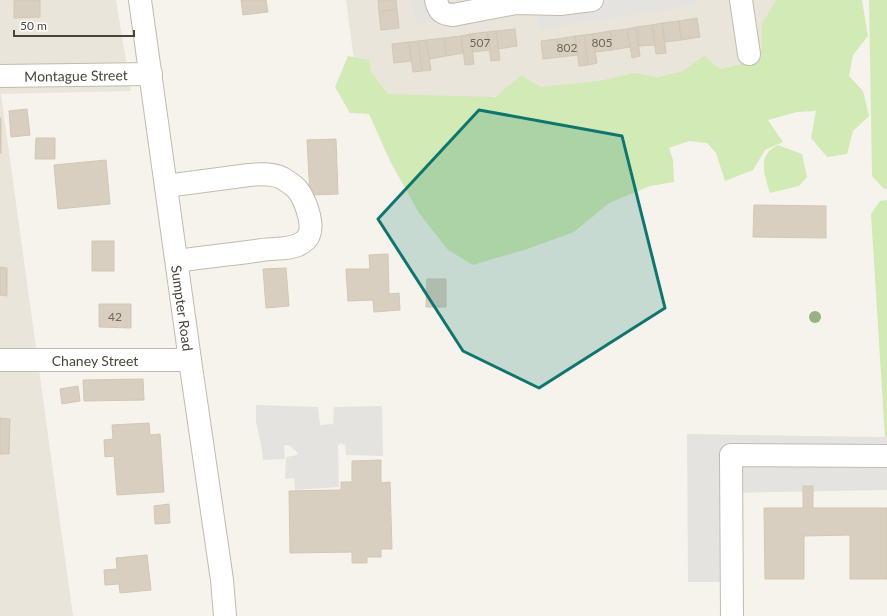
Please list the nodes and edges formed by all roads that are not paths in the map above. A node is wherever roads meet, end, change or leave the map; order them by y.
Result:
1 (140, 0) edge
2 (436, 0) edge
3 (592, 0) edge
4 (741, 0) edge
5 (749, 54) dead end
6 (151, 74) junction
7 (0, 76) edge
8 (166, 186) junction
9 (176, 261) junction
10 (0, 360) edge
11 (190, 360) junction
12 (887, 456) edge
13 (225, 616) edge
14 (732, 616) edge

1 - 6 street, Sumpter Road
2 - 3 street
4 - 5 street
6 - 7 street, Montague Street
6 - 8 street, Sumpter Road
8 - 9 street, Sumpter Road
8 - 9 street
9 - 11 street, Sumpter Road
10 - 11 street, Chaney Street
11 - 13 street, Sumpter Road
12 - 14 street

